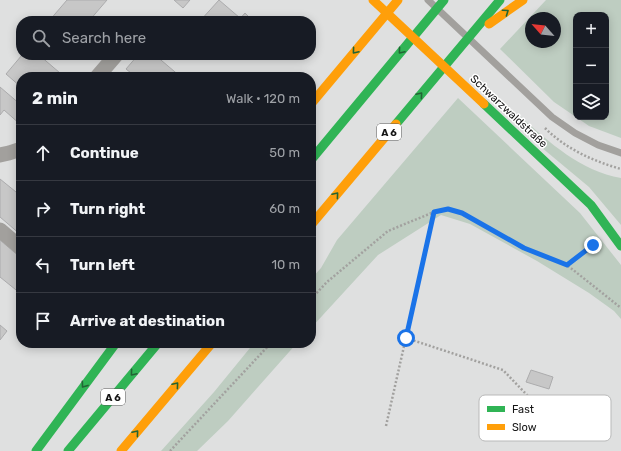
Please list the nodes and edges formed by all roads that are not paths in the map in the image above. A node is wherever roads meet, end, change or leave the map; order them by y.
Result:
1 (373, 0) edge
2 (398, 0) edge
3 (428, 0) edge
4 (444, 0) edge
5 (500, 0) edge
6 (523, 0) edge
7 (466, 40) junction
8 (112, 60) edge
9 (101, 72) edge
10 (316, 98) edge
11 (16, 151) edge
12 (621, 153) edge
13 (316, 154) edge
14 (0, 155) edge
15 (316, 219) edge
16 (0, 230) edge
17 (16, 244) edge
18 (621, 246) edge
19 (112, 348) edge
20 (154, 348) edge
21 (208, 348) edge
22 (36, 451) edge
23 (68, 451) edge
24 (121, 451) edge

1 - 18 main road, Schwarzwaldstraße
2 -> 10 main road
3 - 12 lane
4 -> 13 main road
5 - 7 main road, A 6
7 -> 6 main road, A 6
15 -> 7 main road, A 6
8 - 9 street
11 - 14 street
16 - 17 street
19 -> 22 main road
20 -> 23 main road, A 6
24 -> 21 main road

